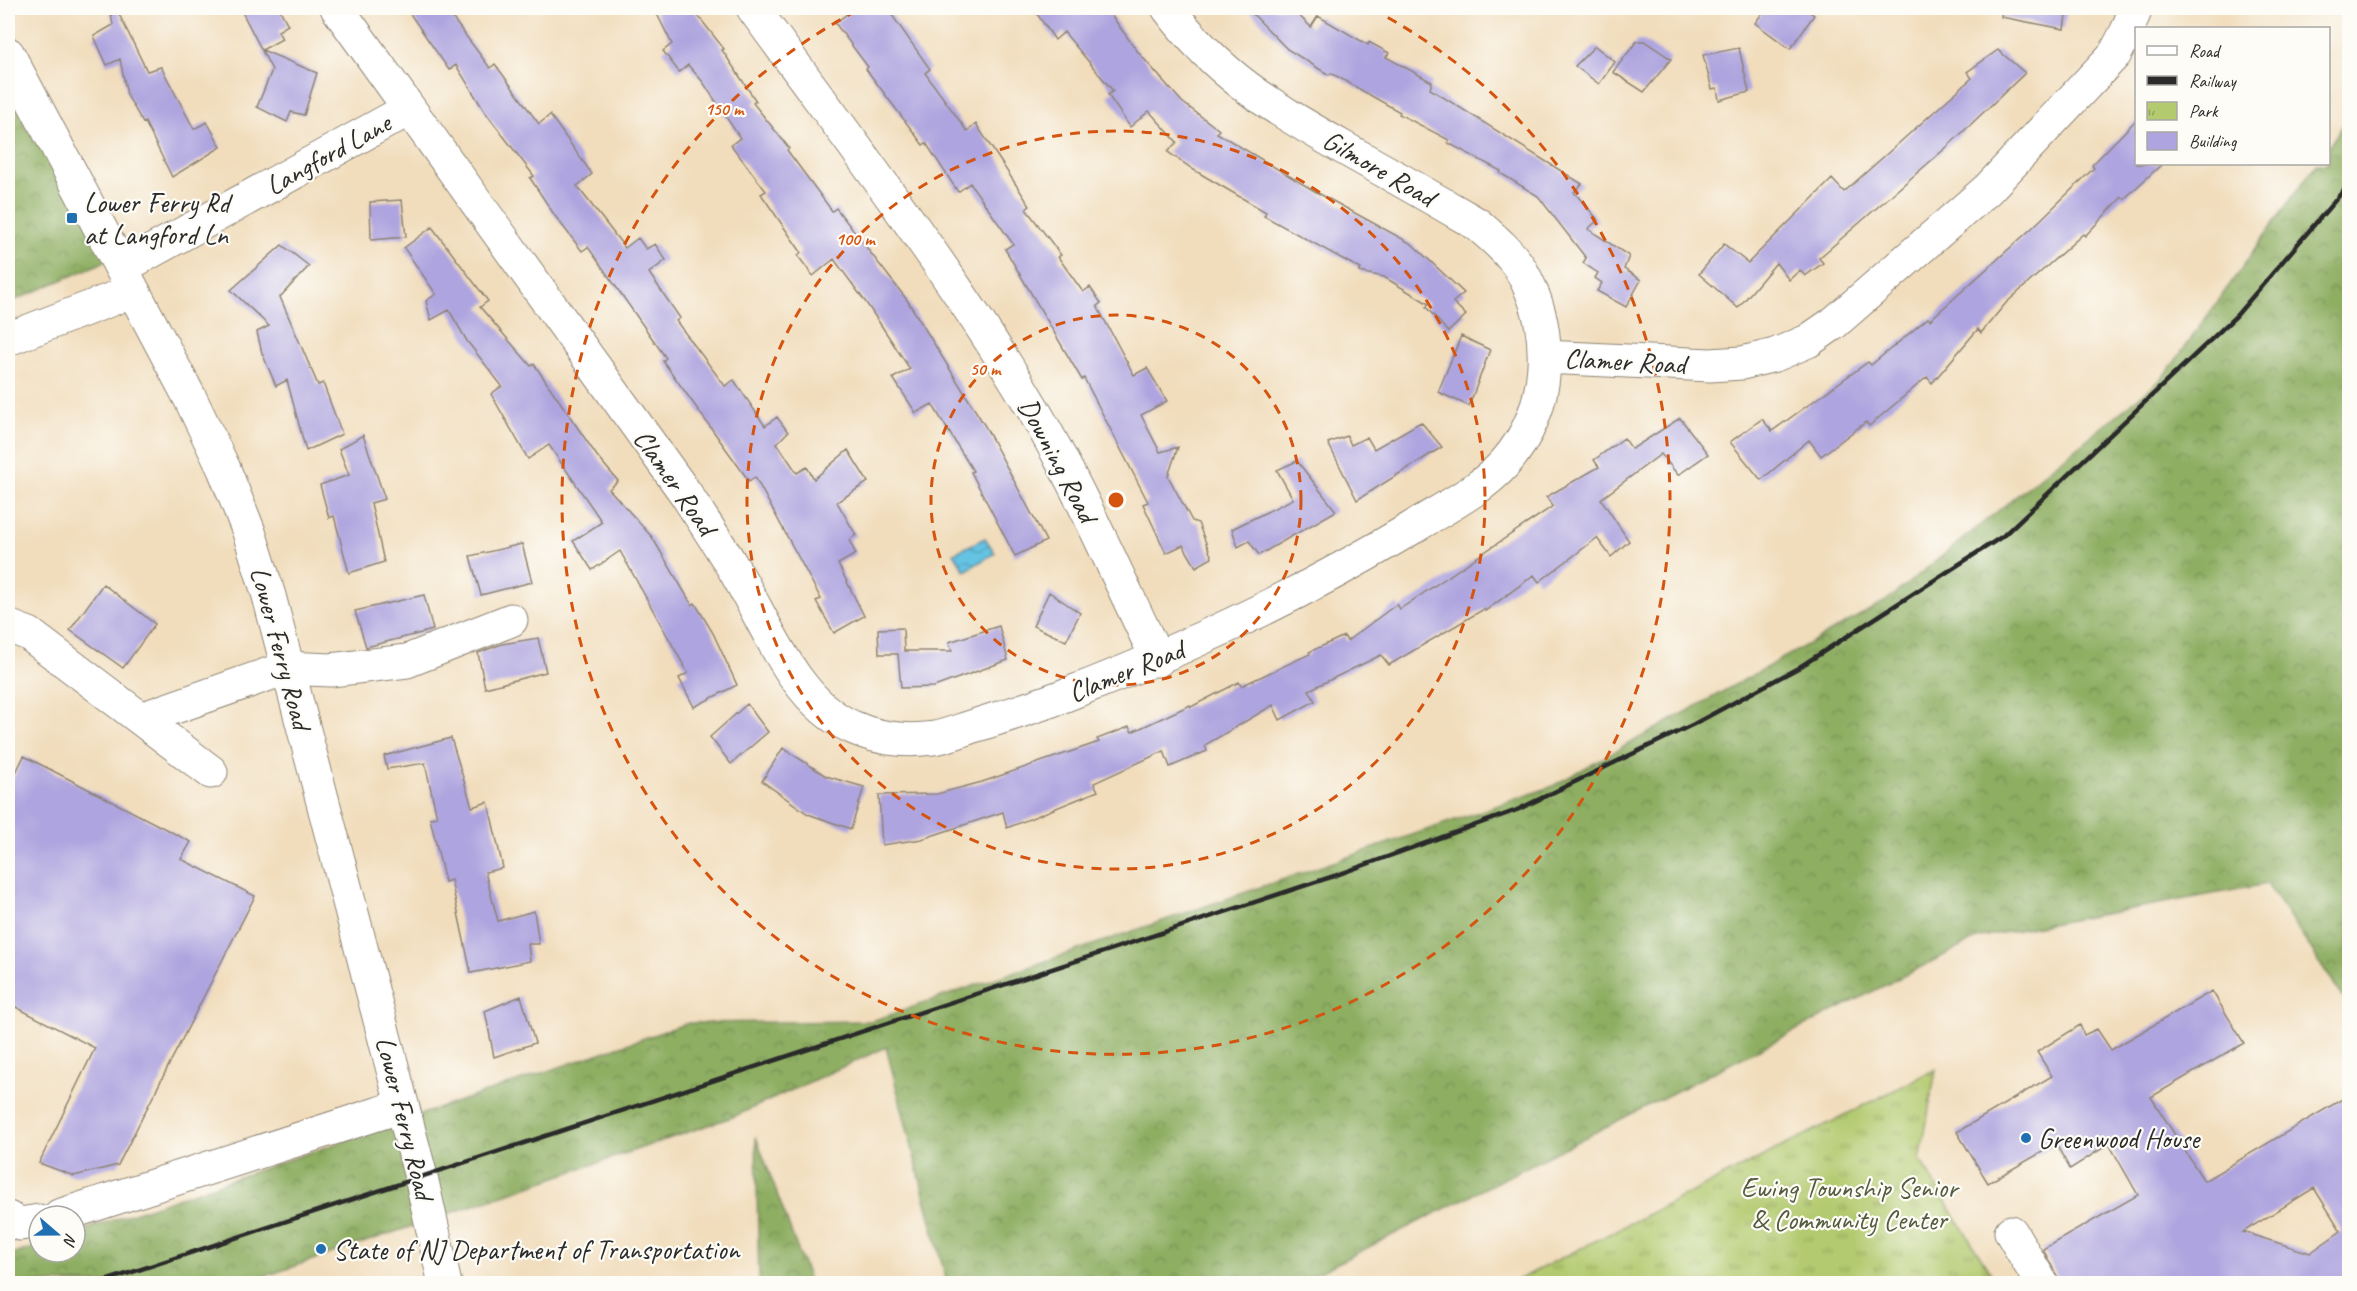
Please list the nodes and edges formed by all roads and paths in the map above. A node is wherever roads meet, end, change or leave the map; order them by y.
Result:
1 (338, 8) edge
2 (753, 8) edge
3 (1168, 8) edge
4 (2136, 8) edge
5 (8, 54) edge
6 (410, 109) junction
7 (127, 280) junction
8 (8, 339) edge
9 (1545, 357) junction
10 (511, 620) dead end
11 (8, 626) edge
12 (1158, 660) junction
13 (286, 668) junction
14 (141, 719) junction
15 (211, 772) dead end
16 (402, 1106) junction
17 (87, 1207) edge
18 (2011, 1232) dead end
19 (445, 1284) edge
20 (2042, 1284) edge

1 - 6 street, Clamer Road
2 - 12 street, Downing Road
3 - 9 street, Gilmore Road
4 - 9 street, Clamer Road
5 - 7 street, Lower Ferry Road
6 - 7 street, Langford Lane
6 - 12 street, Clamer Road
7 - 8 street, Langford Lane
7 - 13 street, Lower Ferry Road
9 - 12 street, Clamer Road
10 - 13 street
11 - 14 street
13 - 14 street
13 - 16 street, Lower Ferry Road
14 - 15 street
16 - 17 street
16 - 19 street, Lower Ferry Road
18 - 20 street

